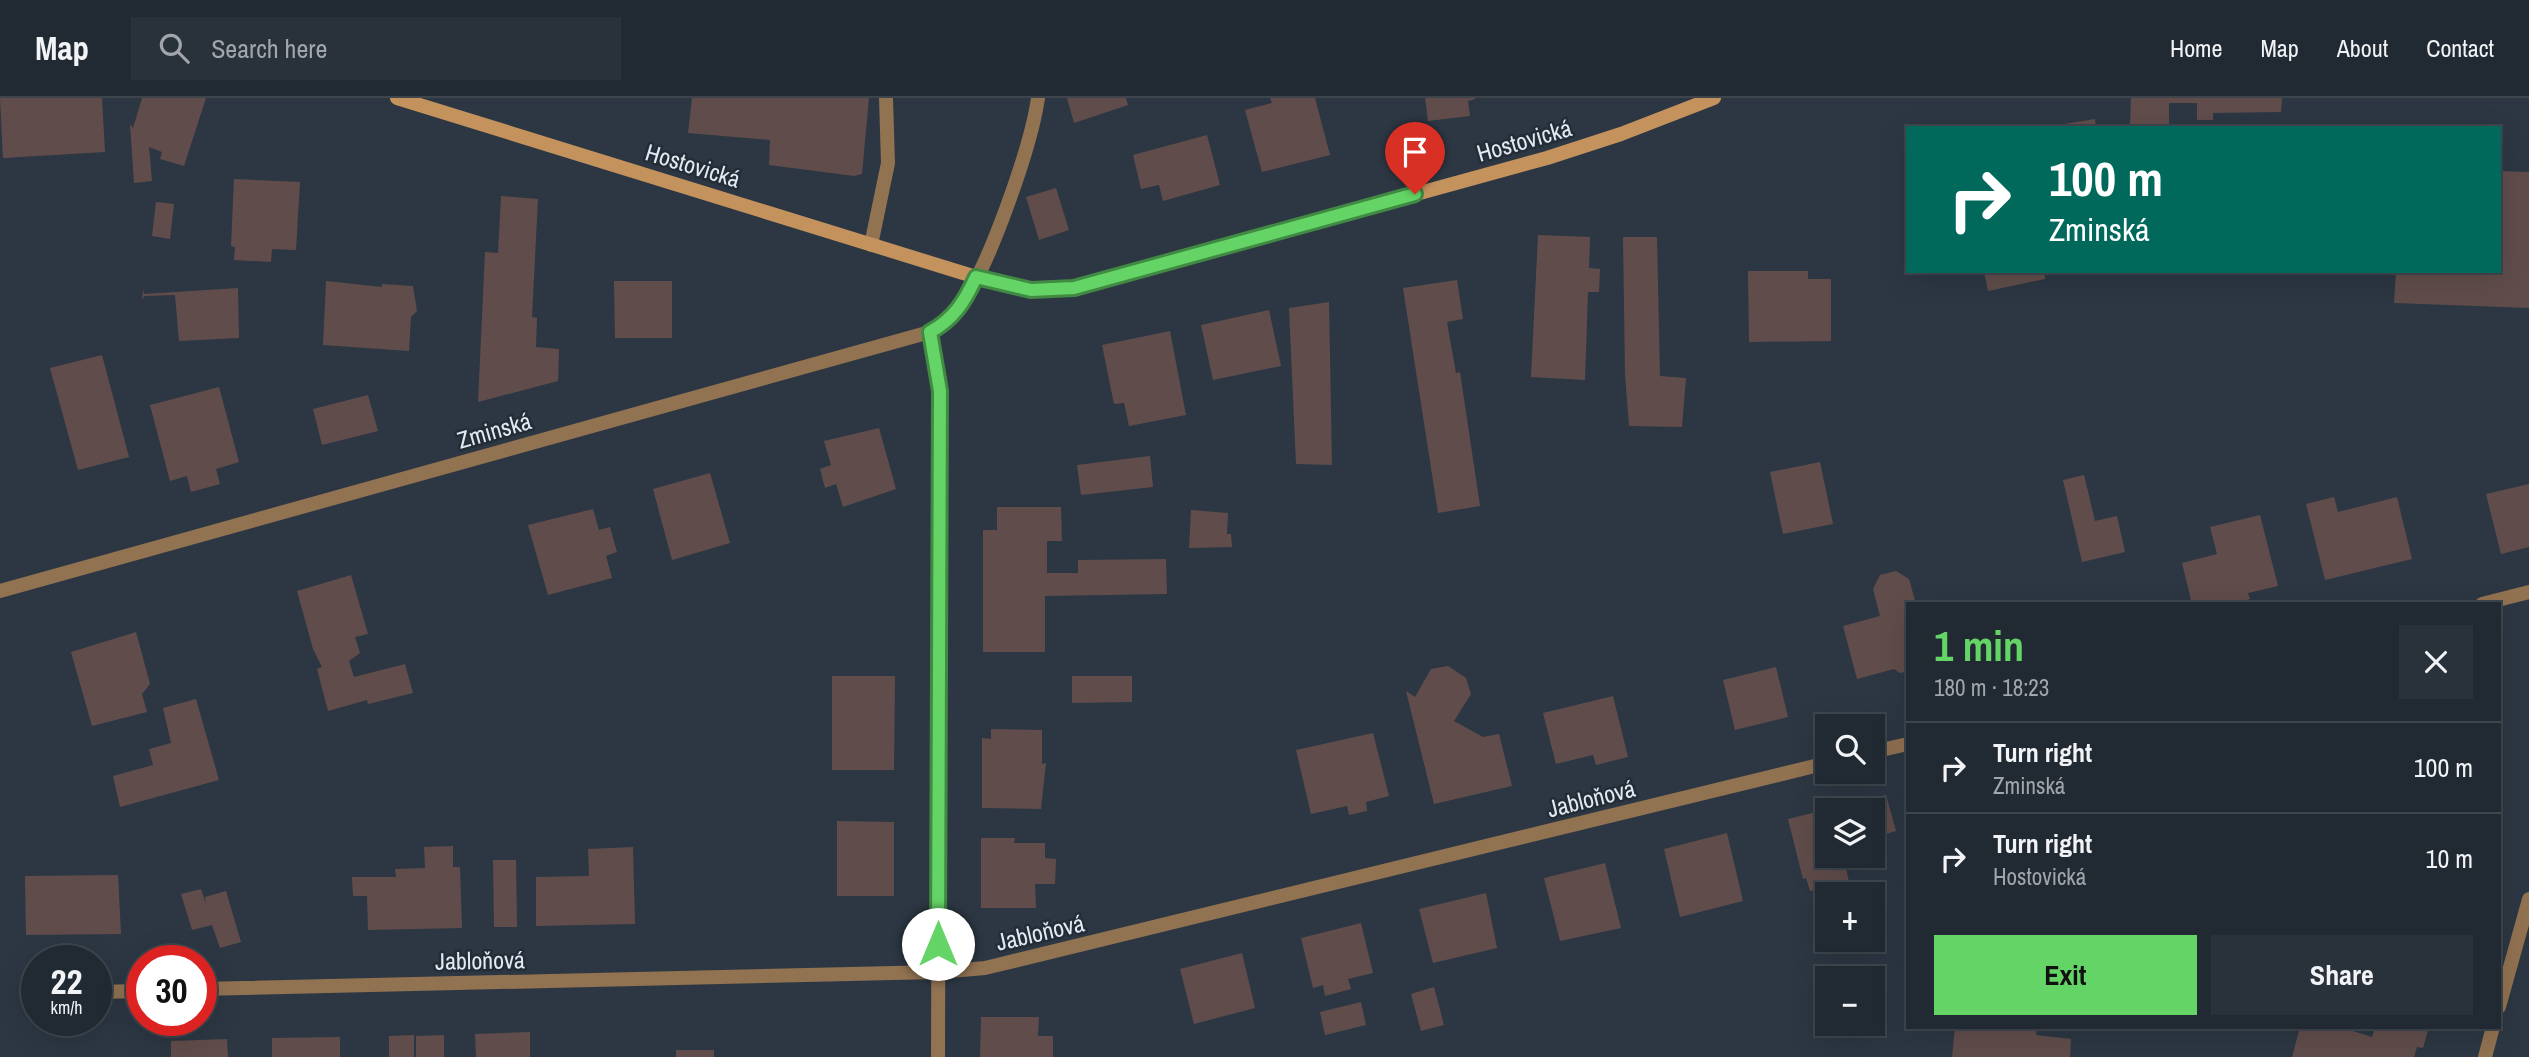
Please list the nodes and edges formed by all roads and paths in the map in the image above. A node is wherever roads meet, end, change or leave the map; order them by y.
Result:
1 (397, 98) edge
2 (886, 98) edge
3 (1038, 98) edge
4 (1714, 98) edge
5 (872, 244) junction
6 (976, 277) junction
7 (930, 332) junction
8 (0, 591) edge
9 (2529, 592) edge
10 (2490, 602) edge
11 (1906, 744) edge
12 (1885, 749) edge
13 (1815, 766) edge
14 (2529, 899) edge
15 (938, 972) junction
16 (217, 989) edge
17 (2501, 1000) edge
18 (2492, 1029) edge
19 (938, 1057) edge
20 (2485, 1057) edge

1 - 5 main road, Hostovická
2 - 5 street
3 - 6 street
4 - 6 main road, Hostovická
5 - 6 main road, Hostovická
6 - 7 street, Zminská
7 - 8 street, Zminská
7 - 15 street
9 - 10 street
11 - 12 street
13 - 15 street, Jabloňová
14 - 17 street
15 - 16 street, Jabloňová
15 - 19 street
18 - 20 street

